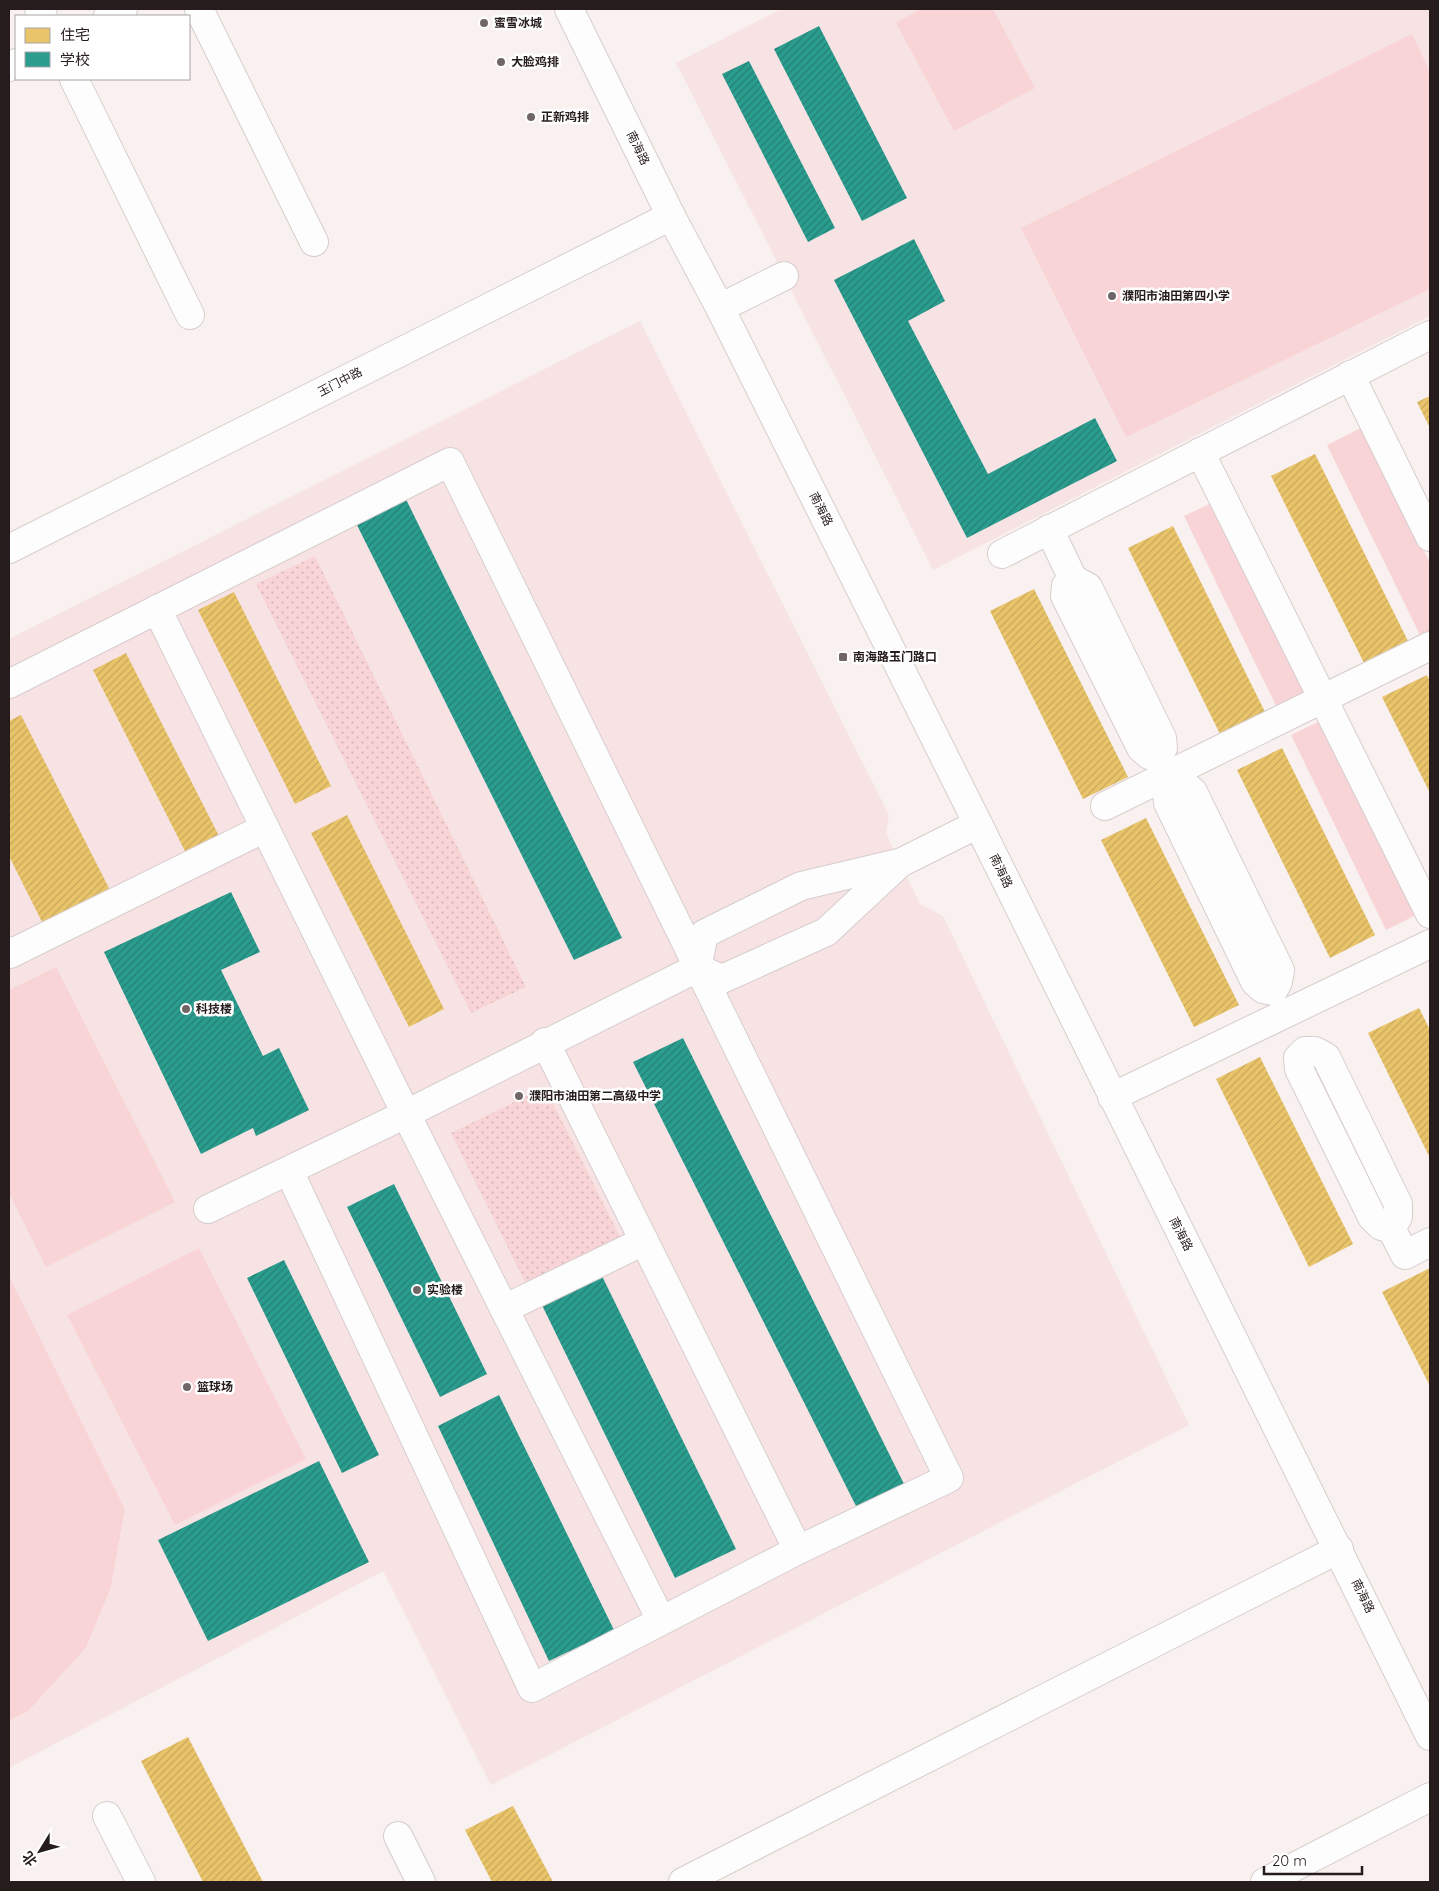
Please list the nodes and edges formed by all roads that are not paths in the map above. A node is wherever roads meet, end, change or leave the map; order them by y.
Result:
1 (123, 9) edge
2 (199, 9) edge
3 (569, 9) edge
4 (110, 15) edge
5 (74, 80) edge
6 (671, 216) junction
7 (314, 242) dead end
8 (784, 276) dead end
9 (720, 308) junction
10 (190, 315) dead end
11 (1430, 335) edge
12 (1350, 376) junction
13 (1200, 452) junction
14 (1049, 529) junction
15 (1430, 537) edge
16 (9, 549) edge
17 (1002, 554) dead end
18 (157, 609) junction
19 (1430, 646) edge
20 (9, 684) edge
21 (1323, 698) junction
22 (1167, 771) junction
23 (1105, 806) dead end
24 (978, 824) junction
25 (265, 828) junction
26 (900, 863) junction
27 (1430, 914) edge
28 (1430, 944) edge
29 (9, 951) edge
30 (697, 968) junction
31 (1280, 1002) junction
32 (545, 1042) junction
33 (1112, 1096) junction
34 (406, 1114) junction
35 (289, 1171) junction
36 (208, 1209) dead end
37 (644, 1241) junction
38 (1430, 1242) edge
39 (504, 1309) junction
40 (1339, 1549) junction
41 (798, 1550) junction
42 (660, 1620) junction
43 (1429, 1730) edge
44 (1430, 1798) edge
45 (107, 1816) dead end
46 (398, 1836) dead end
47 (141, 1882) edge
48 (421, 1882) edge
49 (683, 1882) edge
50 (1265, 1882) edge

1 - 4 street
2 - 7 street
3 - 6 street, 南海路
5 - 10 street
6 - 9 street, 南海路
6 - 16 street, 玉门中路
8 - 9 street
9 - 24 street, 南海路
11 - 12 street
12 - 13 street
12 - 15 street
13 - 14 street
13 - 21 street
14 - 17 street
14 - 22 street
18 - 20 street
18 - 25 street
18 - 30 street
19 - 21 street
21 - 22 street
21 - 27 street
22 - 23 street
22 - 31 street
24 - 26 street
24 - 33 street, 南海路
25 - 29 street
25 - 34 street
26 - 30 street
26 - 30 street
28 - 31 street
30 - 32 street
30 - 41 street
31 - 33 street
31 - 38 street
32 - 34 street
32 - 37 street
33 - 40 street, 南海路
34 - 35 street
34 - 39 street
35 - 36 street
35 - 42 street
37 - 39 street
37 - 41 street
39 - 42 street
40 - 43 street, 南海路
40 - 49 street
41 - 42 street
44 - 50 street
45 - 47 street
46 - 48 street

